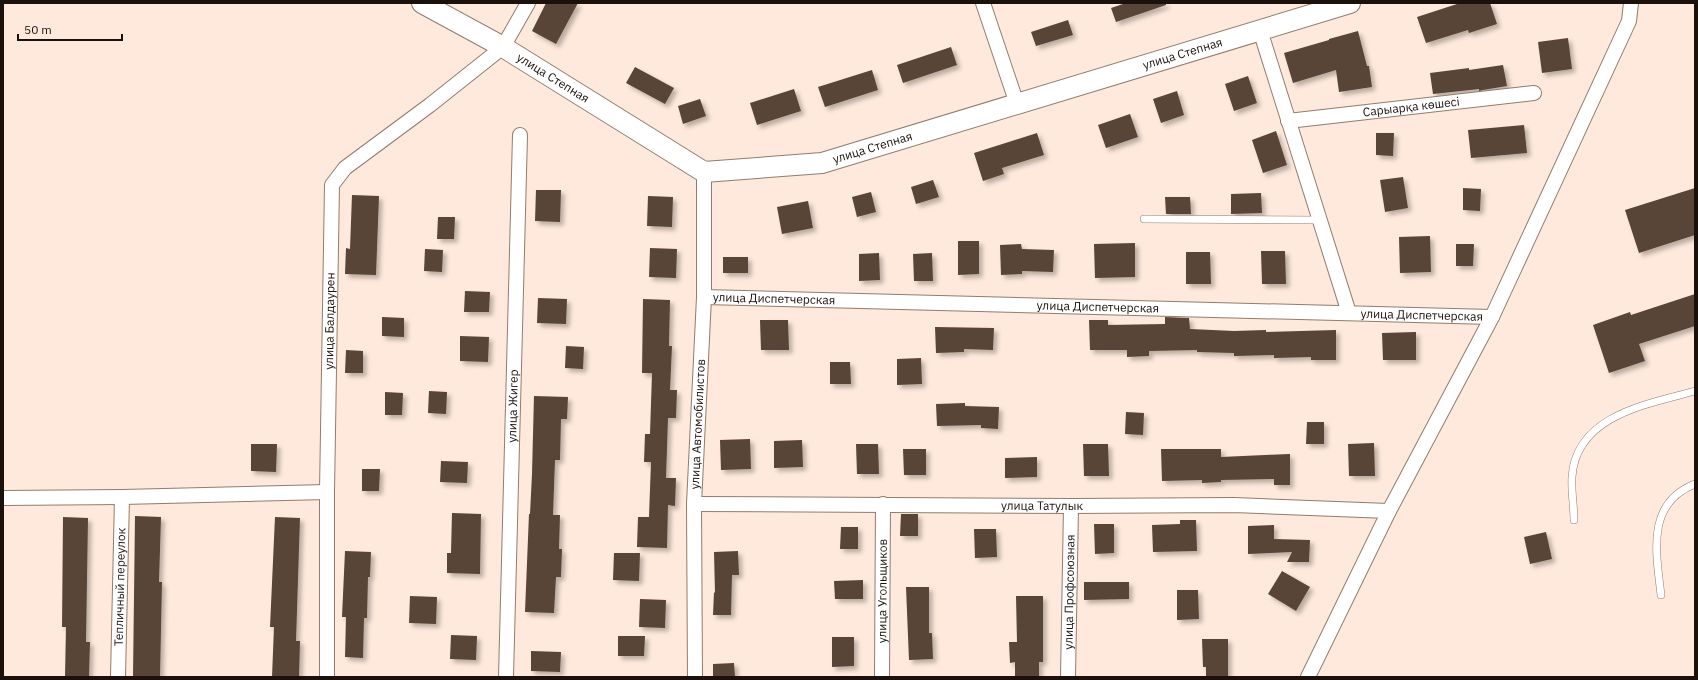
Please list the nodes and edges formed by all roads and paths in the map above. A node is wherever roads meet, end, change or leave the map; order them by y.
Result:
1 (422, 3) edge
2 (528, 3) edge
3 (983, 3) edge
4 (1350, 3) edge
5 (1631, 3) edge
6 (1260, 30) junction
7 (503, 47) junction
8 (1534, 93) dead end
9 (1017, 104) junction
10 (1288, 121) junction
11 (520, 135) dead end
12 (704, 172) junction
13 (1144, 219) dead end
14 (1320, 220) junction
15 (704, 296) junction
16 (1349, 313) junction
17 (1492, 317) junction
18 (1695, 391) edge
19 (1695, 484) edge
20 (327, 492) junction
21 (122, 497) junction
22 (3, 498) edge
23 (694, 504) junction
24 (883, 504) junction
25 (1071, 506) junction
26 (1389, 511) junction
27 (1574, 520) dead end
28 (1661, 594) dead end
29 (118, 677) edge
30 (327, 677) edge
31 (506, 677) edge
32 (695, 677) edge
33 (882, 677) edge
34 (1068, 677) edge
35 (1308, 677) edge

1 - 7 street, улица Степная
2 - 7 street
3 - 9 street
4 - 6 street, улица Степная
5 - 17 street
6 - 9 street, улица Степная
6 - 10 street
7 - 12 street, улица Степная
7 - 20 street, улица Балдаурен
8 - 10 street, Сарыарқа көшесі
9 - 12 street, улица Степная
10 - 14 street
11 - 31 street, улица Жигер
12 - 15 street, улица Автомобилистов
13 - 14 lane
14 - 16 street
15 - 16 street, улица Диспетчерская
15 - 23 street, улица Автомобилистов
16 - 17 street, улица Диспетчерская
17 - 26 street
18 - 27 lane
19 - 28 lane
20 - 21 street
20 - 30 street, улица Балдаурен
21 - 22 street
21 - 29 street, Тепличный переулок
23 - 24 street, улица Татулык
23 - 32 street, улица Автомобилистов
24 - 25 street, улица Татулык
24 - 33 street, улица Угольщиков
25 - 26 street, улица Татулык
25 - 34 street, улица Профсоюзная
26 - 35 street

